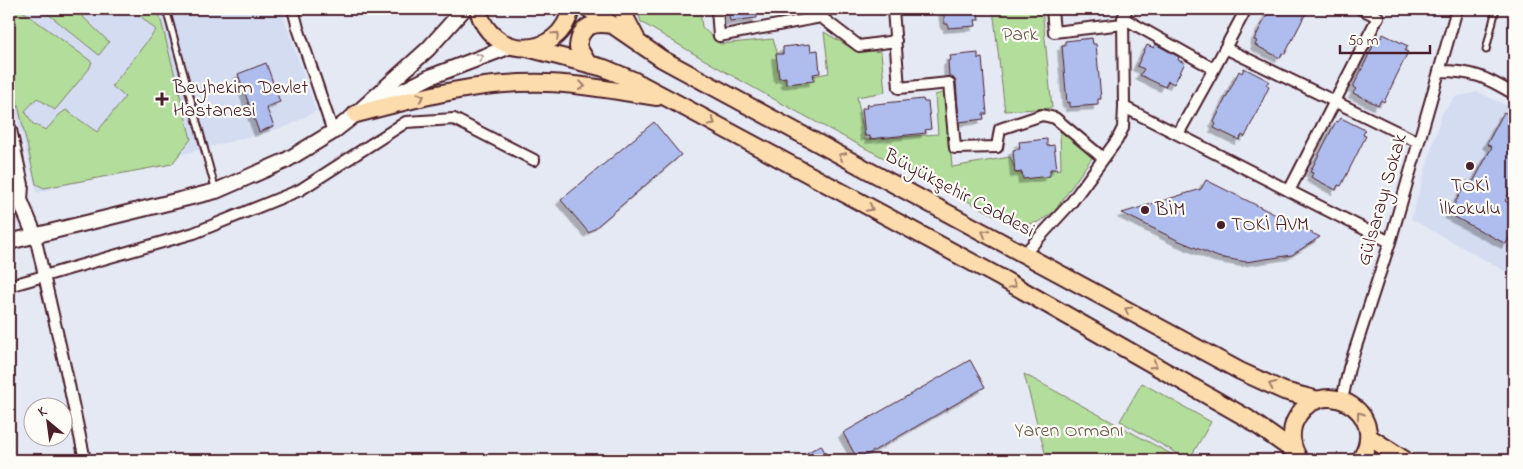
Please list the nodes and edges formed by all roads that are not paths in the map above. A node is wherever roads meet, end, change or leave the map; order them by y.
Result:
1 (166, 9) edge
2 (293, 9) edge
3 (464, 9) edge
4 (478, 9) edge
5 (571, 9) edge
6 (589, 9) edge
7 (621, 9) edge
8 (717, 9) edge
9 (893, 9) edge
10 (1052, 9) edge
11 (1246, 9) edge
12 (1361, 9) edge
13 (1457, 9) edge
14 (1496, 9) edge
15 (821, 13) edge
16 (1124, 17) edge
17 (612, 25) junction
18 (896, 41) junction
19 (640, 44) junction
20 (519, 47) junction
21 (1225, 48) junction
22 (1486, 50) dead end
23 (587, 62) junction
24 (1214, 69) junction
25 (1439, 71) junction
26 (1514, 94) edge
27 (669, 99) junction
28 (1334, 101) junction
29 (1124, 107) junction
30 (356, 114) junction
31 (9, 130) edge
32 (333, 132) junction
33 (1178, 134) junction
34 (1418, 142) junction
35 (1103, 158) junction
36 (534, 160) dead end
37 (9, 182) edge
38 (216, 191) junction
39 (1289, 191) junction
40 (20, 200) junction
41 (35, 236) junction
42 (9, 242) edge
43 (1390, 242) junction
44 (1024, 254) junction
45 (44, 277) junction
46 (9, 286) edge
47 (1318, 400) junction
48 (1342, 400) junction
49 (1368, 437) junction
50 (1298, 456) edge
51 (85, 460) edge
52 (1360, 460) edge
53 (1405, 460) edge

1 - 38 lane
2 - 32 street
3 - 30 street
4 - 20 main road
20 -> 5 main road
6 - 17 main road, Büyükşehir Caddesi
7 - 19 main road
8 - 15 street
9 - 18 street
10 - 16 street
11 - 21 street
12 - 28 street
13 - 25 street, Gülsarayı Sokak
14 - 22 lane
15 - 18 street
16 - 24 street
16 - 29 street
17 - 19 main road, Büyükşehir Caddesi
17 - 23 main road
18 - 35 street
44 -> 19 main road, Büyükşehir Caddesi
20 - 23 main road
30 -> 20 street
21 - 24 street
21 - 28 street
23 - 27 main road
24 - 33 street
25 - 26 street
25 - 34 street, Gülsarayı Sokak
30 -> 27 main road
27 -> 50 main road
28 - 34 street
28 - 39 street
29 - 33 street
29 - 35 street
30 - 32 street
31 - 40 street
32 - 38 street
33 - 39 street
34 - 43 street, Gülsarayı Sokak
35 - 44 street
36 - 45 street
37 - 40 street
38 - 41 street
39 - 43 street
40 - 41 street
41 - 42 street
41 - 45 street
43 - 48 street, Gülsarayı Sokak
47 -> 44 main road, Büyükşehir Caddesi
45 - 46 street
45 - 51 street
47 - 48 main road, Büyükşehir Caddesi
47 - 50 main road
49 -> 48 main road
49 - 52 main road
49 - 53 main road

